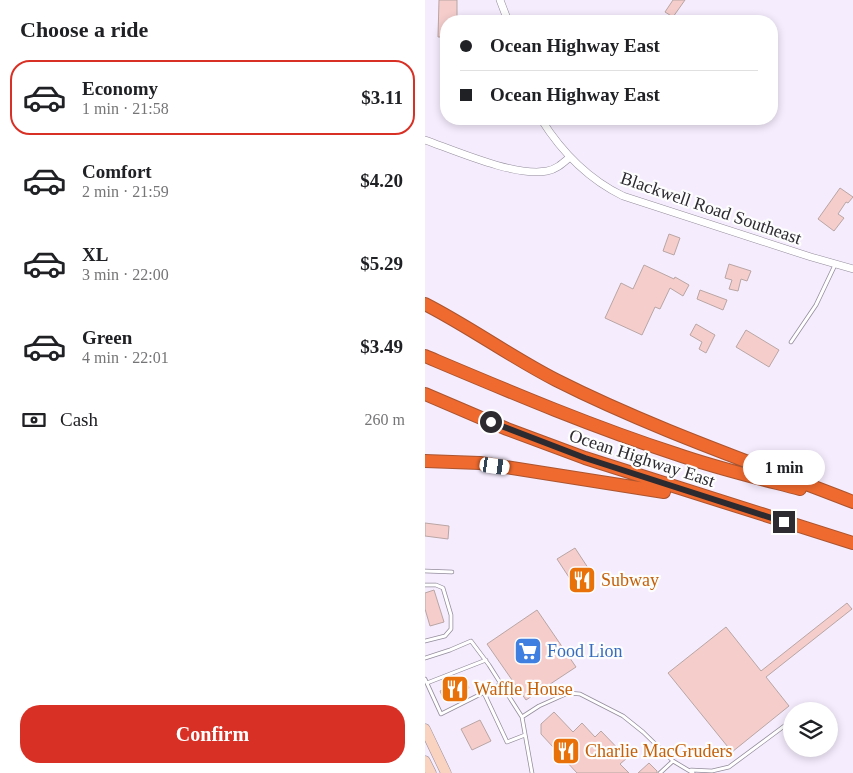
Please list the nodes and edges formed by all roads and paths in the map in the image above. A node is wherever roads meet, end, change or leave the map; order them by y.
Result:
1 (500, 0) edge
2 (505, 15) edge
3 (545, 125) edge
4 (425, 140) edge
5 (570, 157) junction
6 (836, 264) junction
7 (853, 269) edge
8 (425, 296) edge
9 (425, 304) edge
10 (446, 314) junction
11 (791, 342) dead end
12 (425, 356) edge
13 (425, 394) edge
14 (429, 460) edge
15 (853, 502) edge
16 (766, 516) junction
17 (853, 543) edge
18 (425, 571) edge
19 (452, 572) dead end
20 (425, 585) edge
21 (425, 641) edge
22 (425, 658) edge
23 (485, 660) junction
24 (426, 681) edge
25 (501, 684) junction
26 (483, 693) junction
27 (522, 717) junction
28 (783, 727) edge
29 (425, 729) edge
30 (525, 736) junction
31 (673, 761) junction
32 (425, 763) edge
33 (692, 771) edge
34 (431, 773) edge
35 (446, 773) edge
36 (532, 773) edge
37 (660, 773) edge

1 - 2 street
3 - 5 street, Blackwell Road Southeast
4 - 5 street
5 - 6 street, Blackwell Road Southeast
6 - 7 street, Blackwell Road Southeast
6 - 11 lane
8 - 10 highway
9 - 10 highway
10 - 15 highway
12 - 15 highway, Ocean Highway East
13 - 16 highway, Ocean Highway East
14 - 16 highway
16 - 17 highway, Ocean Highway East
18 - 19 lane
20 - 21 lane
22 - 23 lane
23 - 24 lane
23 - 25 lane
24 - 26 lane
25 - 26 lane
25 - 27 lane
26 - 30 lane
27 - 30 lane
27 - 31 lane
28 - 33 lane
29 - 35 main road
30 - 36 lane
31 - 33 lane
31 - 37 lane
32 - 34 main road

